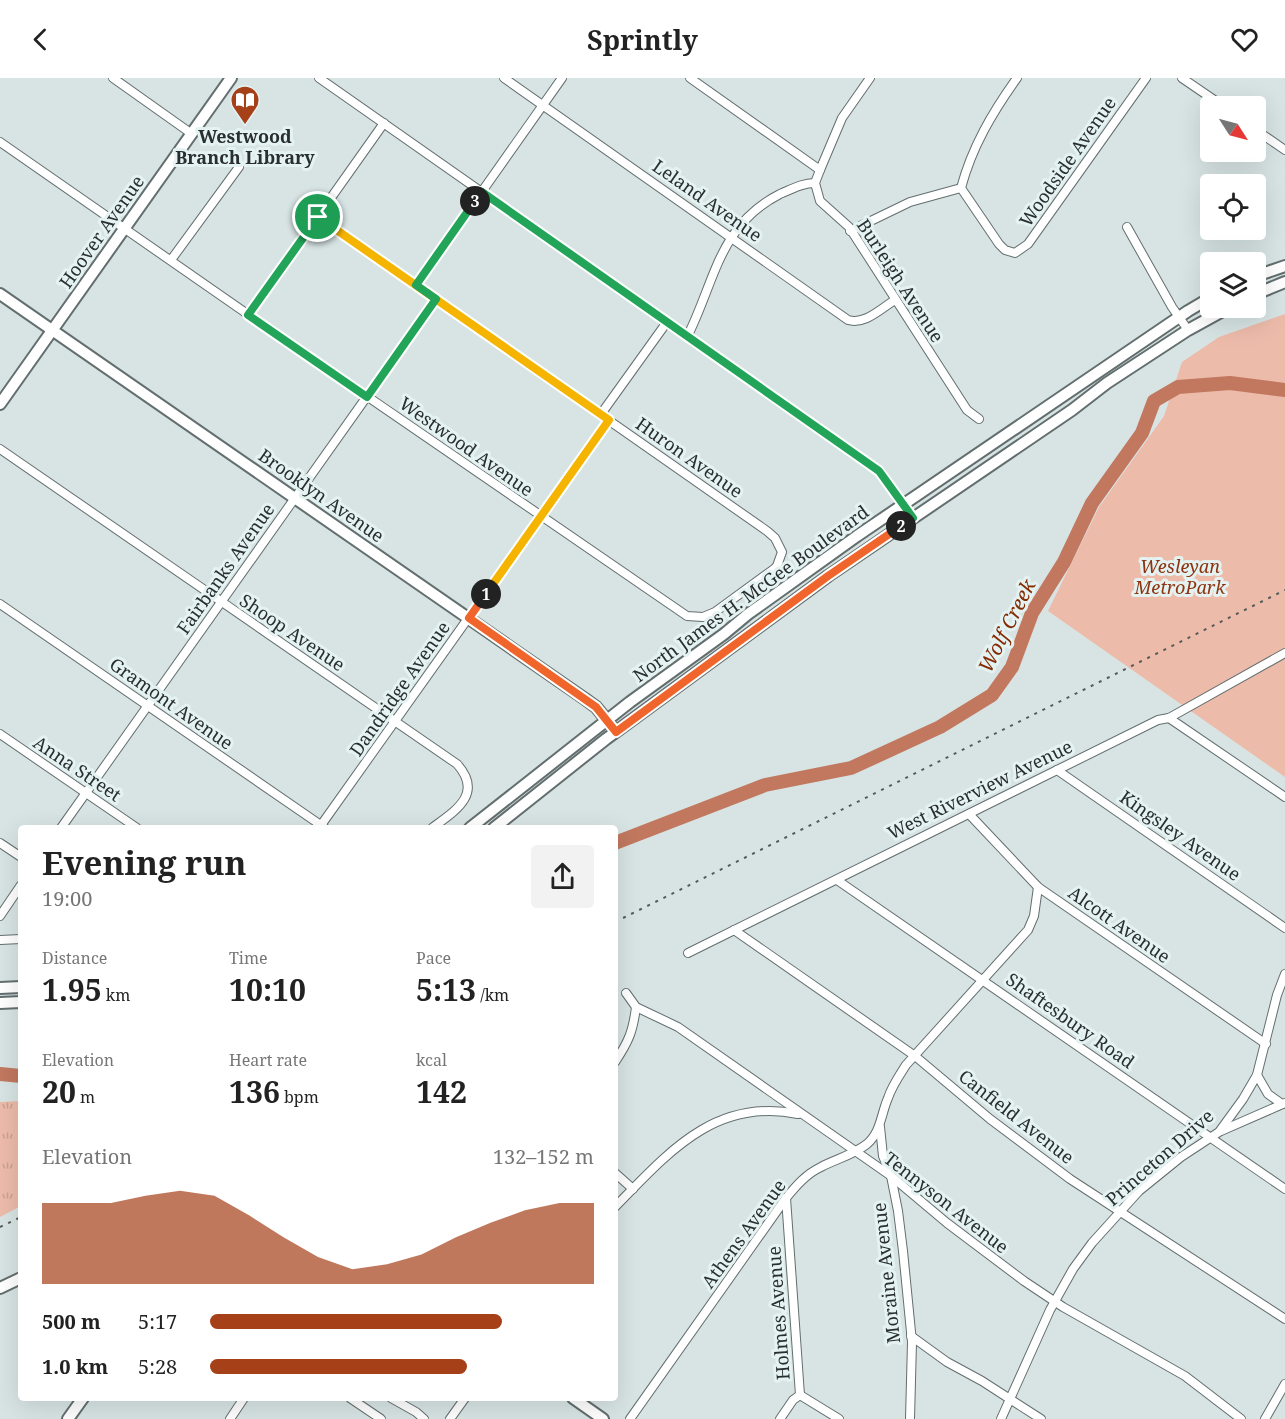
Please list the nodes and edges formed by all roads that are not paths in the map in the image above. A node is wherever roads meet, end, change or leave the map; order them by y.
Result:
1 (113, 78) edge
2 (231, 78) edge
3 (319, 78) edge
4 (504, 78) edge
5 (562, 78) edge
6 (690, 78) edge
7 (870, 78) edge
8 (1017, 78) edge
9 (1146, 78) edge
10 (1182, 78) edge
11 (1208, 96) edge
12 (543, 105) junction
13 (384, 123) junction
14 (192, 134) junction
15 (1266, 137) edge
16 (0, 142) edge
17 (1285, 150) edge
18 (239, 167) dead end
19 (820, 170) junction
20 (815, 183) junction
21 (961, 188) junction
22 (482, 192) junction
23 (318, 217) junction
24 (1127, 227) dead end
25 (124, 229) junction
26 (850, 231) junction
27 (731, 236) junction
28 (171, 260) junction
29 (1285, 266) edge
30 (1266, 273) edge
31 (1285, 282) edge
32 (416, 285) junction
33 (1266, 290) edge
34 (0, 294) edge
35 (436, 299) junction
36 (895, 300) junction
37 (1200, 304) edge
38 (248, 315) junction
39 (1179, 317) junction
40 (1209, 318) edge
41 (667, 322) junction
42 (1188, 330) junction
43 (52, 331) junction
44 (688, 335) junction
45 (367, 397) junction
46 (0, 404) edge
47 (601, 414) junction
48 (979, 419) dead end
49 (609, 420) junction
50 (0, 449) edge
51 (295, 498) junction
52 (904, 505) junction
53 (541, 516) junction
54 (913, 518) junction
55 (742, 592) joint
56 (221, 602) junction
57 (0, 604) edge
58 (469, 618) junction
59 (1285, 653) edge
60 (147, 706) junction
61 (1169, 718) junction
62 (607, 720) junction
63 (395, 722) junction
64 (616, 732) junction
65 (0, 734) edge
66 (1057, 770) junction
67 (86, 794) junction
68 (1285, 797) edge
69 (969, 814) junction
70 (63, 825) edge
71 (132, 825) edge
72 (319, 825) edge
73 (323, 825) edge
74 (436, 825) edge
75 (474, 825) edge
76 (498, 825) edge
77 (0, 843) edge
78 (18, 855) edge
79 (837, 880) junction
80 (1038, 887) junction
81 (18, 889) edge
82 (0, 916) edge
83 (1285, 928) edge
84 (734, 930) junction
85 (0, 939) edge
86 (18, 939) edge
87 (688, 953) dead end
88 (1285, 974) edge
89 (984, 981) junction
90 (18, 987) edge
91 (0, 988) edge
92 (626, 993) dead end
93 (18, 1002) edge
94 (0, 1003) edge
95 (636, 1007) junction
96 (1266, 1044) junction
97 (915, 1056) junction
98 (618, 1057) edge
99 (1257, 1075) junction
100 (1284, 1104) edge
101 (803, 1114) junction
102 (880, 1127) junction
103 (1219, 1131) junction
104 (1211, 1137) junction
105 (855, 1152) junction
106 (618, 1176) edge
107 (891, 1176) junction
108 (1285, 1188) edge
109 (633, 1189) junction
110 (786, 1198) junction
111 (618, 1204) edge
112 (1119, 1212) junction
113 (18, 1279) edge
114 (0, 1288) edge
115 (1055, 1301) junction
116 (1285, 1319) edge
117 (911, 1336) junction
118 (1285, 1384) edge
119 (800, 1395) junction
120 (1011, 1400) junction
121 (81, 1401) edge
122 (242, 1401) edge
123 (354, 1401) edge
124 (396, 1401) edge
125 (463, 1401) edge
126 (577, 1401) edge
127 (68, 1419) edge
128 (230, 1419) edge
129 (381, 1419) edge
130 (424, 1419) edge
131 (450, 1419) edge
132 (603, 1419) edge
133 (630, 1419) edge
134 (780, 1419) edge
135 (839, 1419) edge
136 (910, 1419) edge
137 (1001, 1419) edge
138 (1041, 1419) edge
139 (1240, 1419) edge
140 (1265, 1419) edge

1 - 14 street
2 - 14 main road, Hoover Avenue
3 - 13 street
4 - 12 street, Leland Avenue
5 - 12 street
6 - 19 street
7 - 19 street
8 - 21 street
9 - 21 street, Woodside Avenue
10 - 11 street
12 - 22 street
12 - 27 street, Leland Avenue
13 - 22 street
13 - 23 street
14 - 25 main road, Hoover Avenue
15 - 17 street
16 - 25 street, Westwood Avenue
18 - 28 street
19 - 20 street
20 - 26 street, Burleigh Avenue
20 - 27 street
21 - 26 street
22 - 32 street
22 - 41 street
23 - 32 street, Huron Avenue
23 - 38 street
24 - 39 street
25 - 28 street, Westwood Avenue
25 - 43 main road, Hoover Avenue
26 - 36 street, Burleigh Avenue
27 - 36 street, Leland Avenue
27 - 44 street
28 - 38 street, Westwood Avenue
29 - 30 main road
31 - 33 main road
32 - 35 street, Huron Avenue
34 - 43 main road, Brooklyn Avenue
35 - 45 street, Fairbanks Avenue
35 - 47 street, Huron Avenue
36 - 48 street, Burleigh Avenue
37 - 39 main road, North James H. McGee Boulevard
38 - 45 street, Westwood Avenue
39 - 42 street
39 - 52 main road, North James H. McGee Boulevard
40 - 42 main road, North James H. McGee Boulevard
41 - 44 street
41 - 47 street
42 - 54 main road, North James H. McGee Boulevard
43 - 46 main road, Hoover Avenue
43 - 51 main road, Brooklyn Avenue
44 - 52 street
45 - 51 street, Fairbanks Avenue
45 - 53 street, Westwood Avenue
47 - 49 street, Huron Avenue
49 - 53 street, Dandridge Avenue
49 - 55 street, Huron Avenue
50 - 56 street, Shoop Avenue
51 - 56 street, Fairbanks Avenue
51 - 58 main road, Brooklyn Avenue
52 - 54 street
52 - 62 main road, North James H. McGee Boulevard
53 - 55 street, Westwood Avenue
53 - 58 street, Dandridge Avenue
54 - 64 main road, North James H. McGee Boulevard
56 - 60 street, Fairbanks Avenue
56 - 63 street, Shoop Avenue
57 - 60 street, Gramont Avenue
58 - 62 main road, Brooklyn Avenue
58 - 63 street, Dandridge Avenue
59 - 61 street, West Riverview Avenue
60 - 67 street, Fairbanks Avenue
60 - 72 street, Gramont Avenue
61 - 66 street, West Riverview Avenue
61 - 68 street
62 - 64 main road, Brooklyn Avenue
62 - 75 main road, North James H. McGee Boulevard
63 - 73 street, Dandridge Avenue
63 - 74 street, Shoop Avenue
64 - 76 main road, North James H. McGee Boulevard
65 - 67 street, Anna Street
66 - 69 street, West Riverview Avenue
66 - 83 street, Kingsley Avenue
67 - 70 street, Fairbanks Avenue
67 - 71 street, Anna Street
69 - 79 street, West Riverview Avenue
69 - 80 street, Alcott Avenue
77 - 78 street
79 - 84 street, West Riverview Avenue
79 - 89 street, Shaftesbury Road
80 - 89 street, Athens Avenue
80 - 96 street, Alcott Avenue
81 - 82 street
84 - 87 street, West Riverview Avenue
84 - 97 street, Canfield Avenue
85 - 86 street
88 - 96 street, Princeton Drive
89 - 97 street, Athens Avenue
89 - 104 street, Shaftesbury Road
90 - 91 main road
92 - 95 street
93 - 94 main road
95 - 98 street
95 - 101 street, Tennyson Avenue
96 - 99 street, Princeton Drive
97 - 102 street, Athens Avenue
97 - 112 street, Canfield Avenue
99 - 100 street
99 - 103 street, Princeton Drive
100 - 103 street
101 - 105 street, Tennyson Avenue
101 - 109 street
102 - 105 street, Athens Avenue
102 - 107 street, Moraine Avenue
103 - 104 street, Princeton Drive
104 - 108 street, Shaftesbury Road
104 - 112 street, Princeton Drive
105 - 107 street, Tennyson Avenue
105 - 110 street, Athens Avenue
106 - 109 street
107 - 115 street, Tennyson Avenue
107 - 117 street, Moraine Avenue
109 - 111 street
110 - 119 street, Holmes Avenue
110 - 133 street, Athens Avenue
112 - 115 street, Princeton Drive
112 - 116 street, Canfield Avenue
113 - 114 main road
115 - 120 street, Princeton Drive
115 - 139 street, Tennyson Avenue
117 - 120 street
117 - 136 street, Moraine Avenue
118 - 140 street
119 - 134 street, Holmes Avenue
119 - 135 street
120 - 137 street, Princeton Drive
120 - 138 street
121 - 127 main road
122 - 128 street
123 - 129 street
124 - 130 street
125 - 131 street
126 - 132 main road

